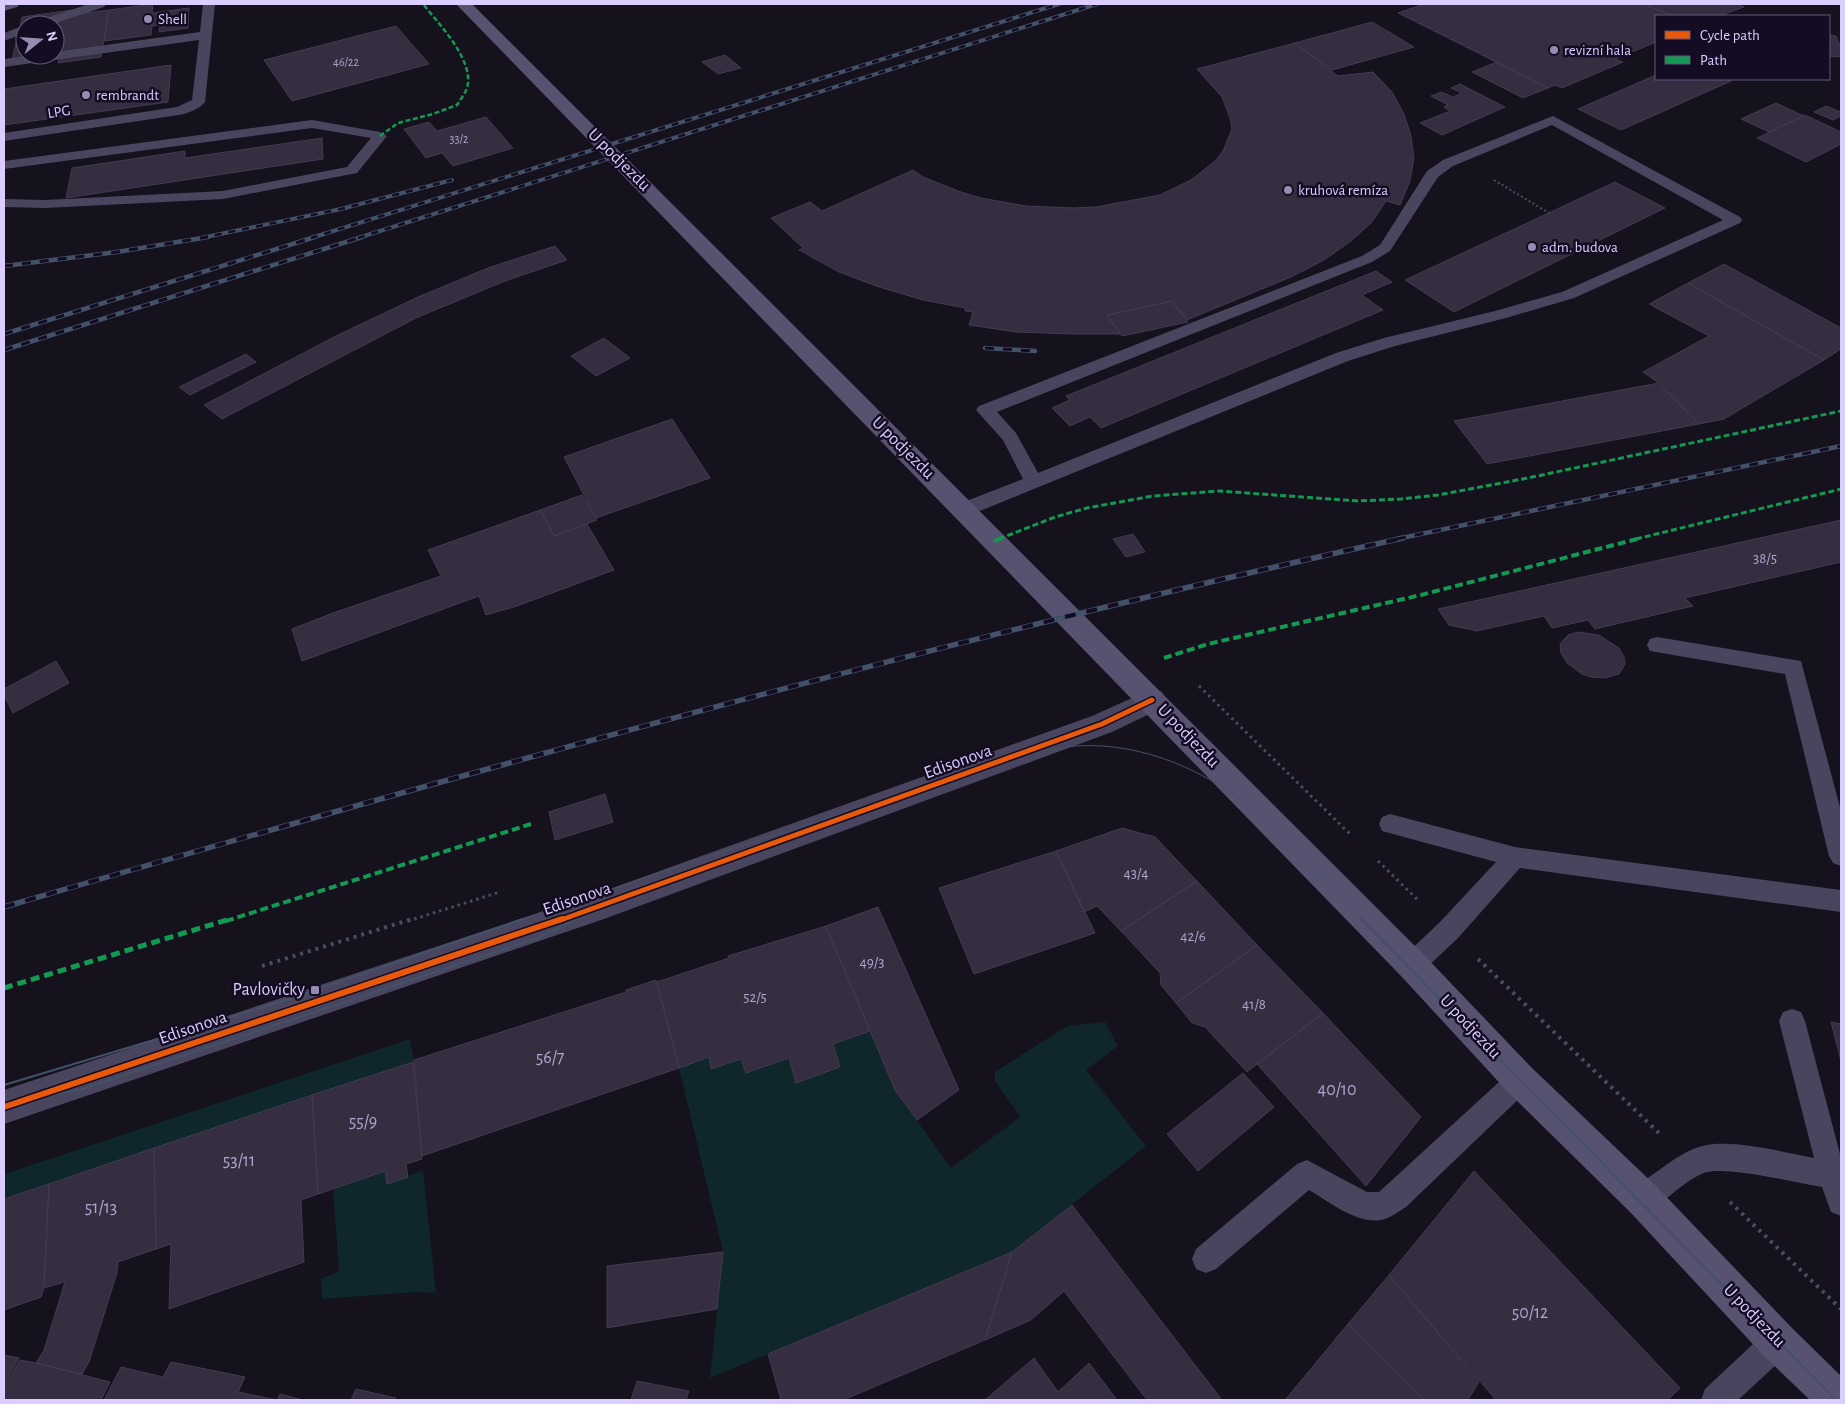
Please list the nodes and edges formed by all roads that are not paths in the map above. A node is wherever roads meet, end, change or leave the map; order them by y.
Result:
1 (12, 4) edge
2 (100, 4) edge
3 (209, 4) edge
4 (464, 4) edge
5 (4, 6) edge
6 (65, 16) edge
7 (202, 44) junction
8 (176, 52) dead end
9 (4, 62) edge
10 (4, 75) edge
11 (4, 137) edge
12 (4, 165) edge
13 (4, 202) edge
14 (1033, 481) junction
15 (963, 510) junction
16 (1657, 645) dead end
17 (1152, 700) junction
18 (1390, 824) dead end
19 (1841, 856) edge
20 (1515, 857) junction
21 (1841, 901) edge
22 (1412, 965) junction
23 (1792, 1021) dead end
24 (1520, 1080) junction
25 (4, 1107) edge
26 (1832, 1175) junction
27 (1643, 1199) junction
28 (1841, 1202) edge
29 (1206, 1259) dead end
30 (1778, 1342) junction
31 (1716, 1400) edge
32 (1838, 1400) edge

1 - 5 main road
2 - 6 lane
3 - 7 lane, LPG
4 - 15 main road, U podjezdu
7 - 9 lane
7 - 11 lane, LPG
8 - 10 lane
12 - 13 lane
14 - 14 lane
14 - 15 lane
15 - 17 main road, U podjezdu
16 - 19 lane
17 - 22 main road, U podjezdu
17 - 25 street, Edisonova
18 - 20 lane
20 - 21 lane
20 - 22 lane
22 - 24 main road, U podjezdu
23 - 26 lane
24 - 27 main road, U podjezdu
24 - 29 lane
26 - 27 lane
26 - 28 lane
27 - 30 main road, U podjezdu
30 - 31 lane
30 - 32 main road, U podjezdu

